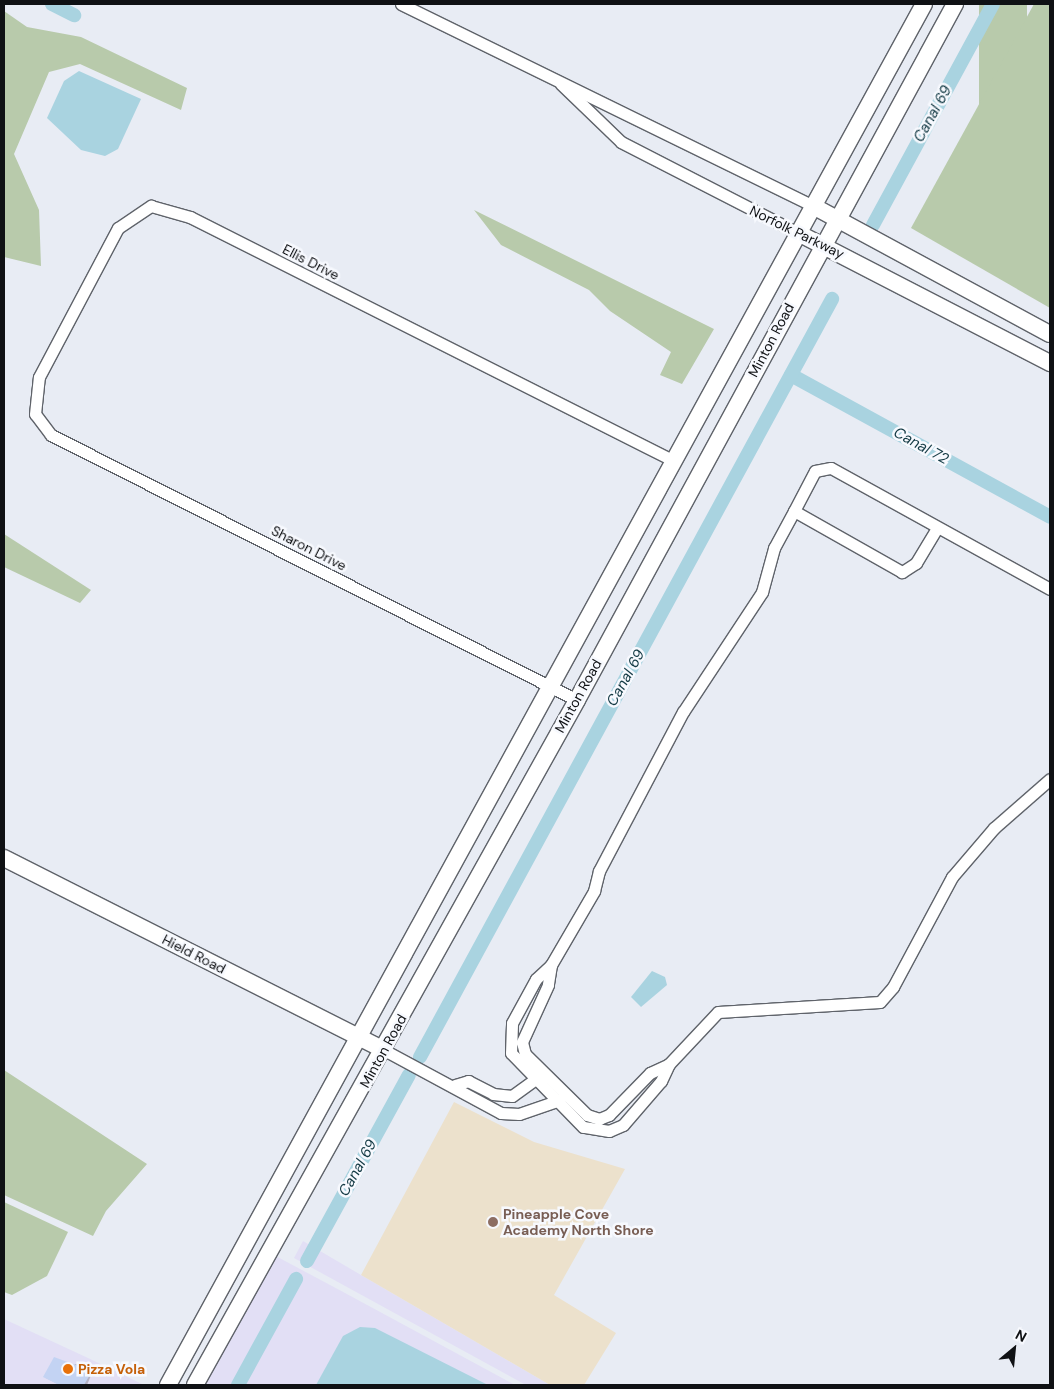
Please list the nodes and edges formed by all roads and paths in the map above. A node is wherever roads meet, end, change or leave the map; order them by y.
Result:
1 (401, 4) edge
2 (924, 4) edge
3 (955, 4) edge
4 (558, 81) junction
5 (813, 206) junction
6 (836, 218) junction
7 (798, 233) junction
8 (822, 245) junction
9 (1050, 334) edge
10 (1050, 363) edge
11 (35, 414) joint
12 (674, 461) junction
13 (794, 511) junction
14 (937, 528) junction
15 (1050, 589) edge
16 (553, 688) junction
17 (576, 700) junction
18 (1050, 779) edge
19 (4, 858) edge
20 (552, 965) junction
21 (530, 991) junction
22 (542, 998) junction
23 (361, 1038) junction
24 (384, 1050) junction
25 (669, 1064) junction
26 (543, 1073) junction
27 (533, 1080) junction
28 (456, 1085) junction
29 (640, 1085) junction
30 (650, 1094) junction
31 (569, 1098) junction
32 (554, 1102) junction
33 (293, 1160) junction
34 (270, 1253) junction
35 (168, 1385) edge
36 (195, 1385) edge

1 - 4 street, Norfolk Parkway
2 - 5 main road, Minton Road
3 - 6 main road, Minton Road
4 - 5 street, Norfolk Parkway
4 - 7 street, Norfolk Parkway
5 - 6 main road, Norfolk Parkway
5 - 7 main road, Minton Road
6 - 8 main road, Minton Road
6 - 9 main road, Norfolk Parkway
7 - 8 main road, Norfolk Parkway
7 - 12 main road, Minton Road
8 - 10 main road, Norfolk Parkway
8 - 17 main road, Minton Road
11 - 12 street, Ellis Drive
11 - 16 street, Sharon Drive
12 - 16 main road, Minton Road
13 - 14 street
13 - 14 street
13 - 20 street
14 - 15 street
16 - 17 street, Sharon Drive
16 - 23 main road, Minton Road
17 - 24 main road, Minton Road
18 - 25 street
19 - 23 main road, Hield Road
20 - 21 street
20 - 22 street
21 - 22 street
21 - 27 street
22 - 26 street
23 - 24 main road, Hield Road
23 - 33 main road, Minton Road
24 - 28 street
24 - 34 main road, Minton Road
25 - 29 street
25 - 30 street
26 - 27 street
26 - 31 street
27 - 28 street
27 - 32 street
28 - 32 street
29 - 30 street
29 - 31 street
30 - 32 street
31 - 32 street
33 - 34 main road
33 - 35 main road, Minton Road
34 - 36 main road, Minton Road

